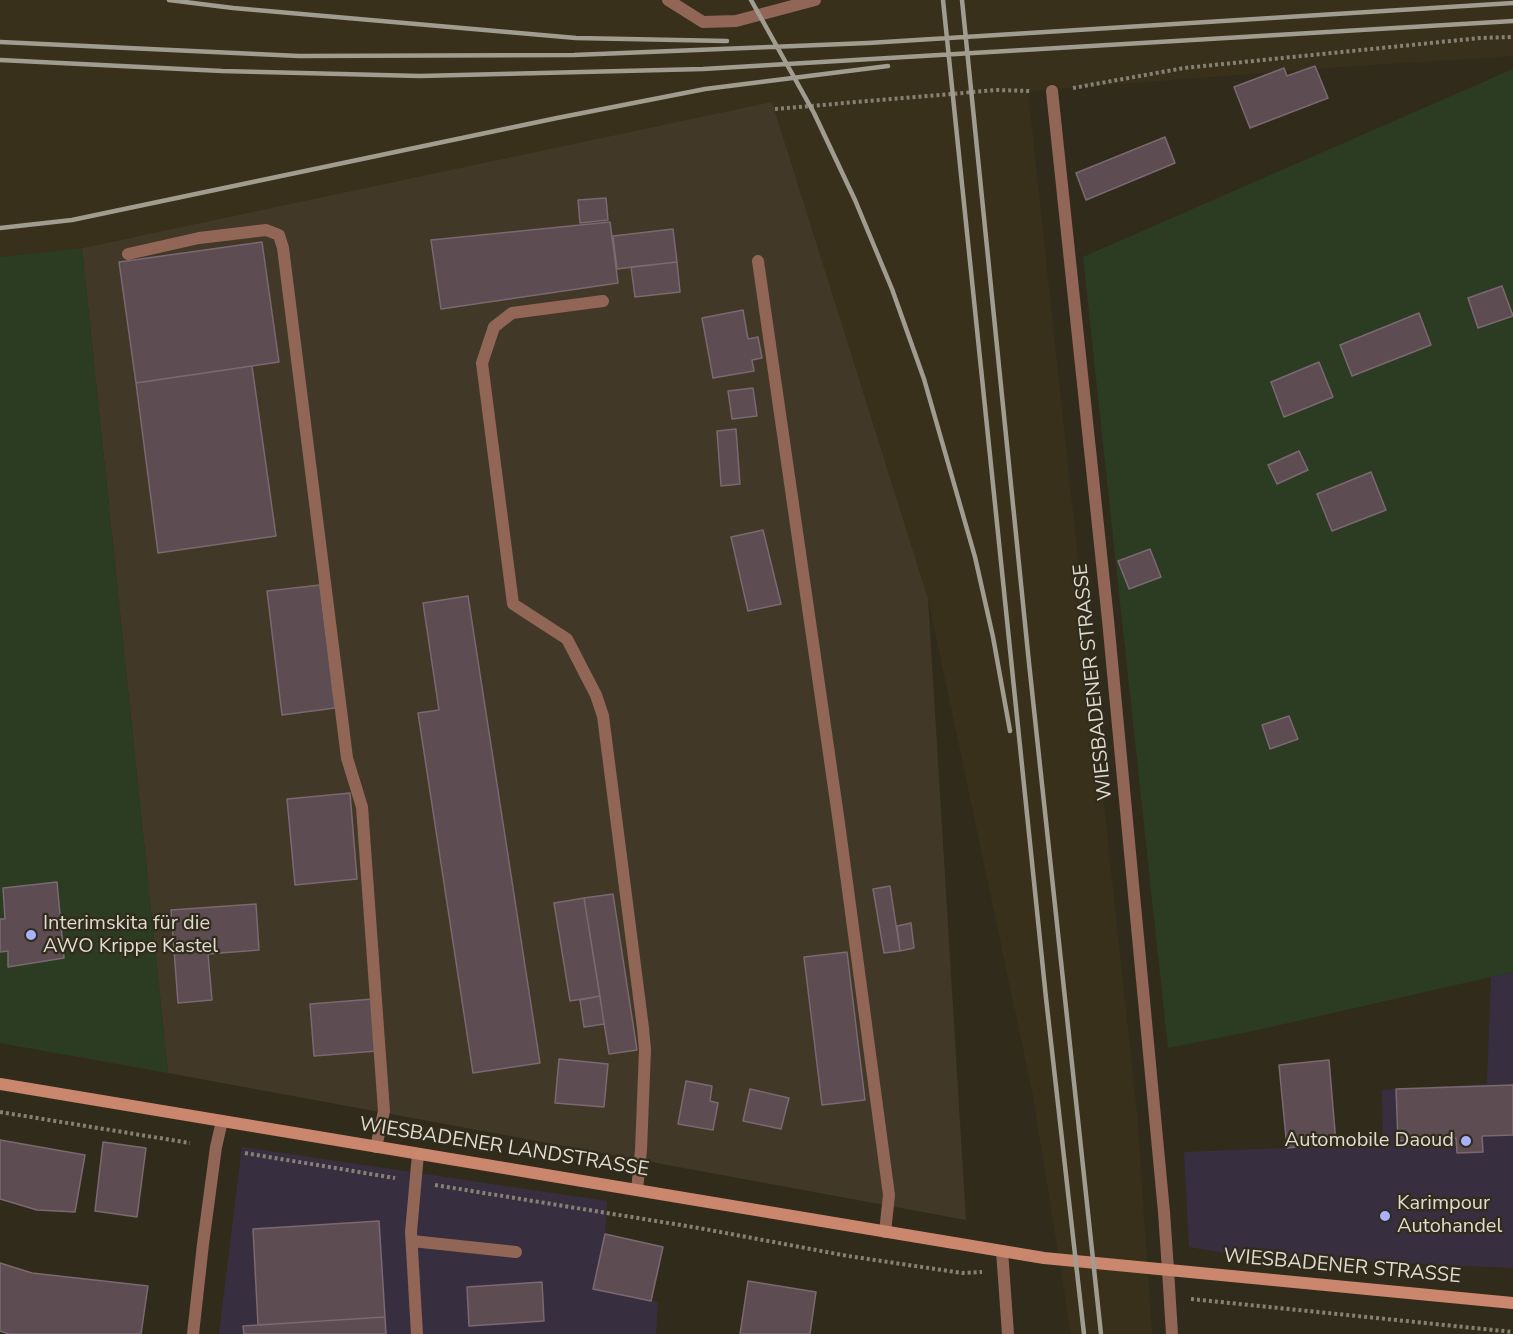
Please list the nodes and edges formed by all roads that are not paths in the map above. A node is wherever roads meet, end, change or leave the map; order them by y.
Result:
1 (668, 0) edge
2 (815, 0) edge
3 (1052, 92) road end
4 (128, 254) dead end
5 (758, 261) dead end
6 (603, 301) dead end
7 (0, 1084) edge
8 (222, 1121) junction
9 (376, 1147) junction
10 (418, 1154) junction
11 (637, 1190) junction
12 (885, 1232) junction
13 (412, 1241) junction
14 (1002, 1251) junction
15 (516, 1252) dead end
16 (1044, 1258) joint
17 (1168, 1270) junction
18 (1513, 1303) edge
19 (193, 1334) edge
20 (417, 1334) edge
21 (1008, 1334) edge
22 (1172, 1334) edge

1 - 2 street
3 - 17 street, WIESBADENER STRASSE
4 - 9 street
5 - 12 street
6 - 11 street
7 - 8 main road, WIESBADENER LANDSTRASSE
8 - 9 main road, WIESBADENER LANDSTRASSE
8 - 19 street
9 - 10 main road, WIESBADENER LANDSTRASSE
10 - 11 main road, WIESBADENER LANDSTRASSE
10 - 13 street
11 - 12 main road, WIESBADENER LANDSTRASSE
12 - 14 main road, WIESBADENER LANDSTRASSE
13 - 15 street
13 - 20 street
14 - 16 main road, WIESBADENER LANDSTRASSE
14 - 21 street
16 - 17 main road, WIESBADENER STRASSE
17 - 18 main road, WIESBADENER STRASSE
17 - 22 street

